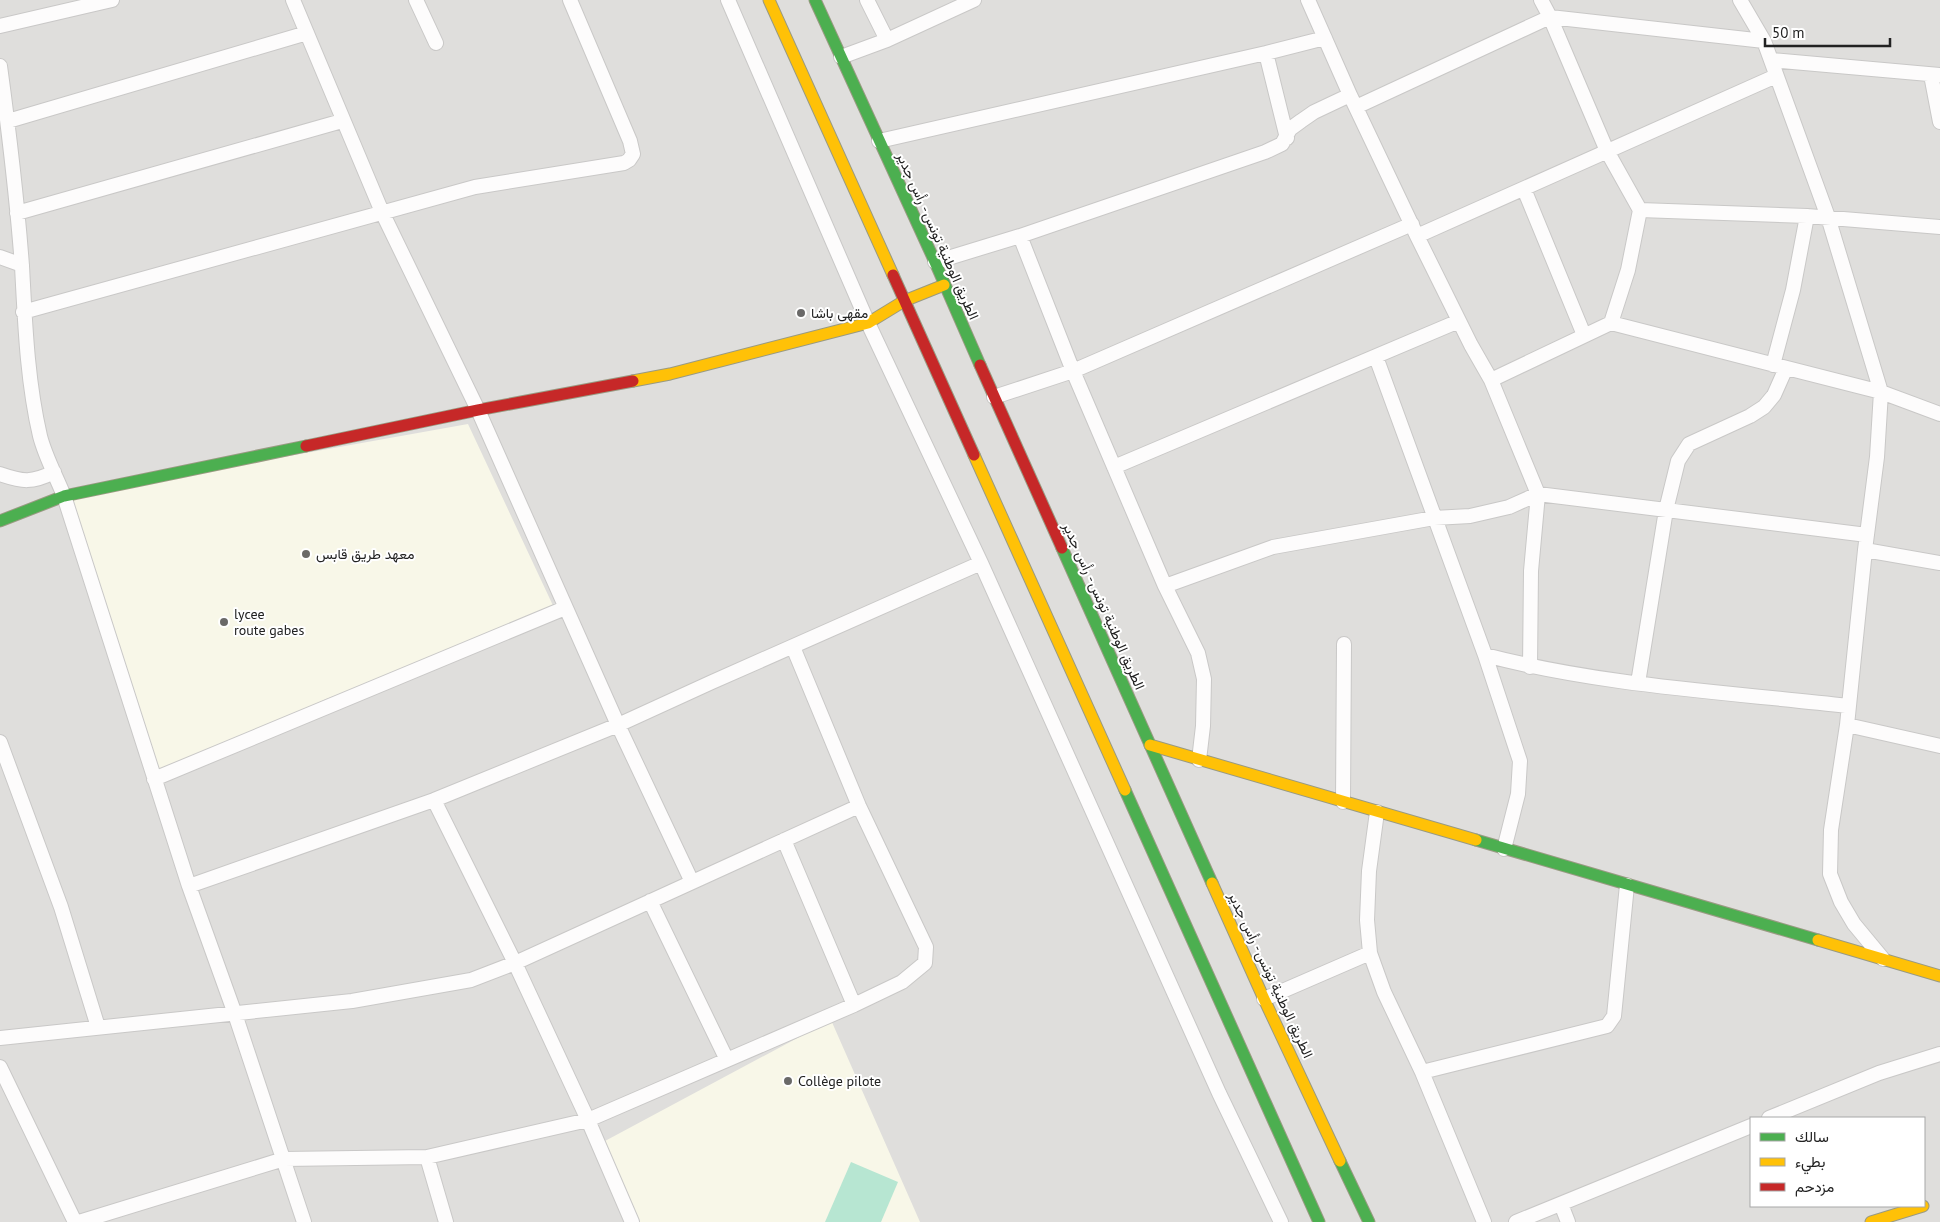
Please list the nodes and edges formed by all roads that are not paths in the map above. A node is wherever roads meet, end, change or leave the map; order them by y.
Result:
1 (112, 0) edge
2 (293, 0) edge
3 (416, 0) edge
4 (570, 0) edge
5 (728, 0) edge
6 (769, 0) edge
7 (816, 0) edge
8 (867, 0) edge
9 (974, 0) edge
10 (1308, 0) edge
11 (1541, 0) edge
12 (1740, 0) edge
13 (1550, 17) junction
14 (0, 26) edge
15 (307, 33) junction
16 (1325, 38) junction
17 (887, 40) junction
18 (1764, 41) junction
19 (436, 43) dead end
20 (1266, 53) junction
21 (841, 57) junction
22 (1771, 60) junction
23 (0, 66) edge
24 (1936, 75) edge
25 (1776, 76) junction
26 (1353, 101) junction
27 (8, 121) junction
28 (342, 121) junction
29 (1940, 122) edge
30 (1287, 138) junction
31 (879, 141) junction
32 (1607, 151) junction
33 (1524, 188) junction
34 (1640, 210) junction
35 (382, 212) junction
36 (16, 213) junction
37 (1808, 216) junction
38 (1828, 217) junction
39 (1940, 227) edge
40 (1414, 230) junction
41 (1020, 236) junction
42 (0, 257) edge
43 (936, 262) junction
44 (22, 265) junction
45 (944, 285) junction
46 (904, 301) junction
47 (23, 312) junction
48 (1459, 321) junction
49 (868, 323) junction
50 (1611, 323) junction
51 (1584, 335) junction
52 (1376, 357) junction
53 (1780, 367) junction
54 (1072, 371) junction
55 (1491, 380) junction
56 (1881, 392) junction
57 (994, 397) junction
58 (478, 410) junction
59 (1940, 414) edge
60 (1114, 467) junction
61 (54, 472) junction
62 (0, 474) edge
63 (1538, 494) junction
64 (64, 496) junction
65 (1666, 510) junction
66 (1434, 518) junction
67 (0, 521) edge
68 (1867, 535) junction
69 (1865, 550) junction
70 (981, 563) junction
71 (1940, 563) edge
72 (1166, 586) junction
73 (565, 608) junction
74 (1344, 644) dead end
75 (793, 647) junction
76 (1485, 655) junction
77 (1530, 667) junction
78 (1638, 683) junction
79 (1848, 706) junction
80 (618, 725) junction
81 (1847, 725) junction
82 (0, 742) edge
83 (1150, 745) junction
84 (1940, 746) edge
85 (1199, 760) junction
86 (154, 779) junction
87 (434, 800) junction
88 (1343, 802) junction
89 (859, 806) junction
90 (1377, 812) junction
91 (784, 840) junction
92 (1504, 849) junction
93 (692, 882) junction
94 (1627, 885) junction
95 (190, 886) junction
96 (650, 902) junction
97 (1370, 953) junction
98 (1883, 959) junction
99 (515, 963) junction
100 (1940, 976) edge
101 (1264, 999) junction
102 (854, 1004) junction
103 (235, 1014) junction
104 (98, 1027) junction
105 (0, 1038) edge
106 (1940, 1054) edge
107 (727, 1060) junction
108 (0, 1067) edge
109 (1422, 1072) junction
110 (1771, 1117) edge
111 (588, 1120) junction
112 (1750, 1126) edge
113 (427, 1156) junction
114 (284, 1159) junction
115 (1561, 1204) junction
116 (1920, 1207) edge
117 (75, 1222) edge
118 (79, 1222) edge
119 (304, 1222) edge
120 (446, 1222) edge
121 (632, 1222) edge
122 (1281, 1222) edge
123 (1319, 1222) edge
124 (1369, 1222) edge
125 (1484, 1222) edge
126 (1516, 1222) edge
127 (1568, 1222) edge
128 (1871, 1222) edge

1 - 14 street
2 - 15 street
3 - 19 street
4 - 35 street
5 - 49 street
6 - 46 main road
7 - 21 main road, الطريق الوطنية تونس - رأس جدير
8 - 17 street
9 - 17 street
10 - 16 street
11 - 13 street
12 - 18 street
13 - 18 street
13 - 26 street
13 - 32 street
15 - 27 street
15 - 28 street
16 - 20 street
16 - 26 street
17 - 21 street
18 - 22 street
20 - 30 street
20 - 31 street
21 - 31 main road, الطريق الوطنية تونس - رأس جدير
22 - 24 street
22 - 25 street
23 - 27 street
24 - 29 street
25 - 32 street
25 - 38 street
26 - 30 street
26 - 40 street
27 - 36 street
28 - 35 street
28 - 36 street
30 - 41 street
31 - 43 main road, الطريق الوطنية تونس - رأس جدير
32 - 33 street
32 - 34 street
33 - 40 street
33 - 51 street
34 - 37 street
34 - 50 street
35 - 47 street
35 - 58 street
36 - 44 street
37 - 38 street
37 - 53 street
38 - 39 street
38 - 56 street
40 - 48 street
40 - 54 street
41 - 43 street
41 - 54 street
42 - 44 street
43 - 45 main road, الطريق الوطنية تونس - رأس جدير
44 - 47 street
45 - 46 main road
45 - 57 main road, الطريق الوطنية تونس - رأس جدير
46 - 49 main road
46 - 123 main road
47 - 61 street
48 - 52 street
48 - 55 street
49 - 58 main road
49 - 70 street
50 - 51 street
50 - 53 street
51 - 55 street
52 - 60 street
52 - 66 street
53 - 56 street
53 - 65 street
54 - 57 street
54 - 60 street
55 - 63 street
56 - 59 street
56 - 68 street
57 - 83 main road, الطريق الوطنية تونس - رأس جدير
58 - 64 main road
58 - 73 street
60 - 72 street
61 - 62 street
61 - 64 street
63 - 65 street
63 - 66 street
63 - 77 street
64 - 67 main road
64 - 86 street
65 - 68 street
65 - 78 street
66 - 72 street
66 - 76 street
68 - 69 street
69 - 71 street
69 - 79 street
70 - 75 street
70 - 122 street
72 - 85 street
73 - 80 street
73 - 86 street
74 - 88 street
75 - 80 street
75 - 89 street
76 - 77 street
76 - 92 street
77 - 78 street
78 - 79 street
79 - 81 street
80 - 87 street
80 - 93 street
81 - 84 street
81 - 98 street
82 - 104 street
83 - 85 main road
83 - 101 main road, الطريق الوطنية تونس - رأس جدير
85 - 88 main road
86 - 95 street
87 - 95 street
87 - 99 street
88 - 90 main road
89 - 91 street
89 - 102 street
90 - 92 main road
90 - 97 street
91 - 93 street
91 - 102 street
92 - 94 main road
93 - 96 street
94 - 98 main road
94 - 109 street
95 - 103 street
96 - 99 street
96 - 107 street
97 - 101 street
97 - 109 street
98 - 100 main road
99 - 103 street
99 - 111 street
101 - 124 main road, الطريق الوطنية تونس - رأس جدير
102 - 107 street
103 - 104 street
103 - 114 street
104 - 105 street
106 - 110 street
107 - 111 street
108 - 117 street
109 - 125 street
111 - 113 street
111 - 121 street
112 - 115 street
113 - 114 street
113 - 120 street
114 - 118 street
114 - 119 street
115 - 126 street
115 - 127 street
116 - 128 main road

